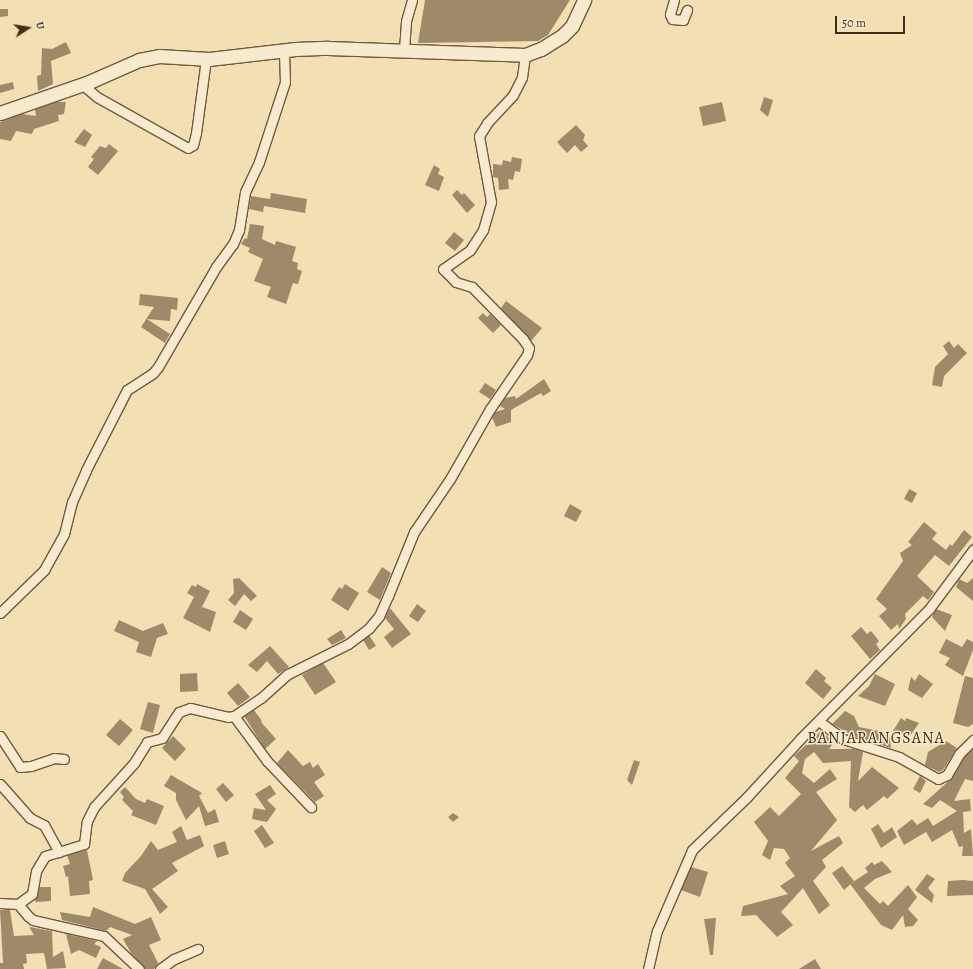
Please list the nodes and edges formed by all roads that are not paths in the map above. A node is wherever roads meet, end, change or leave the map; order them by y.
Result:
1 (412, 0) edge
2 (584, 0) edge
3 (674, 0) edge
4 (687, 10) dead end
5 (404, 50) junction
6 (284, 51) junction
7 (525, 54) junction
8 (206, 59) junction
9 (82, 84) junction
10 (0, 113) edge
11 (973, 550) edge
12 (0, 613) edge
13 (234, 716) junction
14 (820, 722) junction
15 (0, 736) edge
16 (973, 740) edge
17 (64, 759) dead end
18 (0, 784) edge
19 (311, 807) dead end
20 (59, 852) junction
21 (0, 903) edge
22 (18, 904) junction
23 (198, 950) dead end
24 (139, 969) edge
25 (160, 969) edge
26 (648, 969) edge

1 - 5 street
2 - 7 street
3 - 4 street
5 - 6 street
5 - 7 street
6 - 8 street
6 - 12 street
7 - 13 street
8 - 9 street
8 - 9 street
9 - 10 street
11 - 14 street
13 - 19 street
13 - 20 street
14 - 16 street
14 - 26 street
15 - 17 street
18 - 20 street
20 - 22 street
21 - 22 street
22 - 24 street
23 - 25 street

